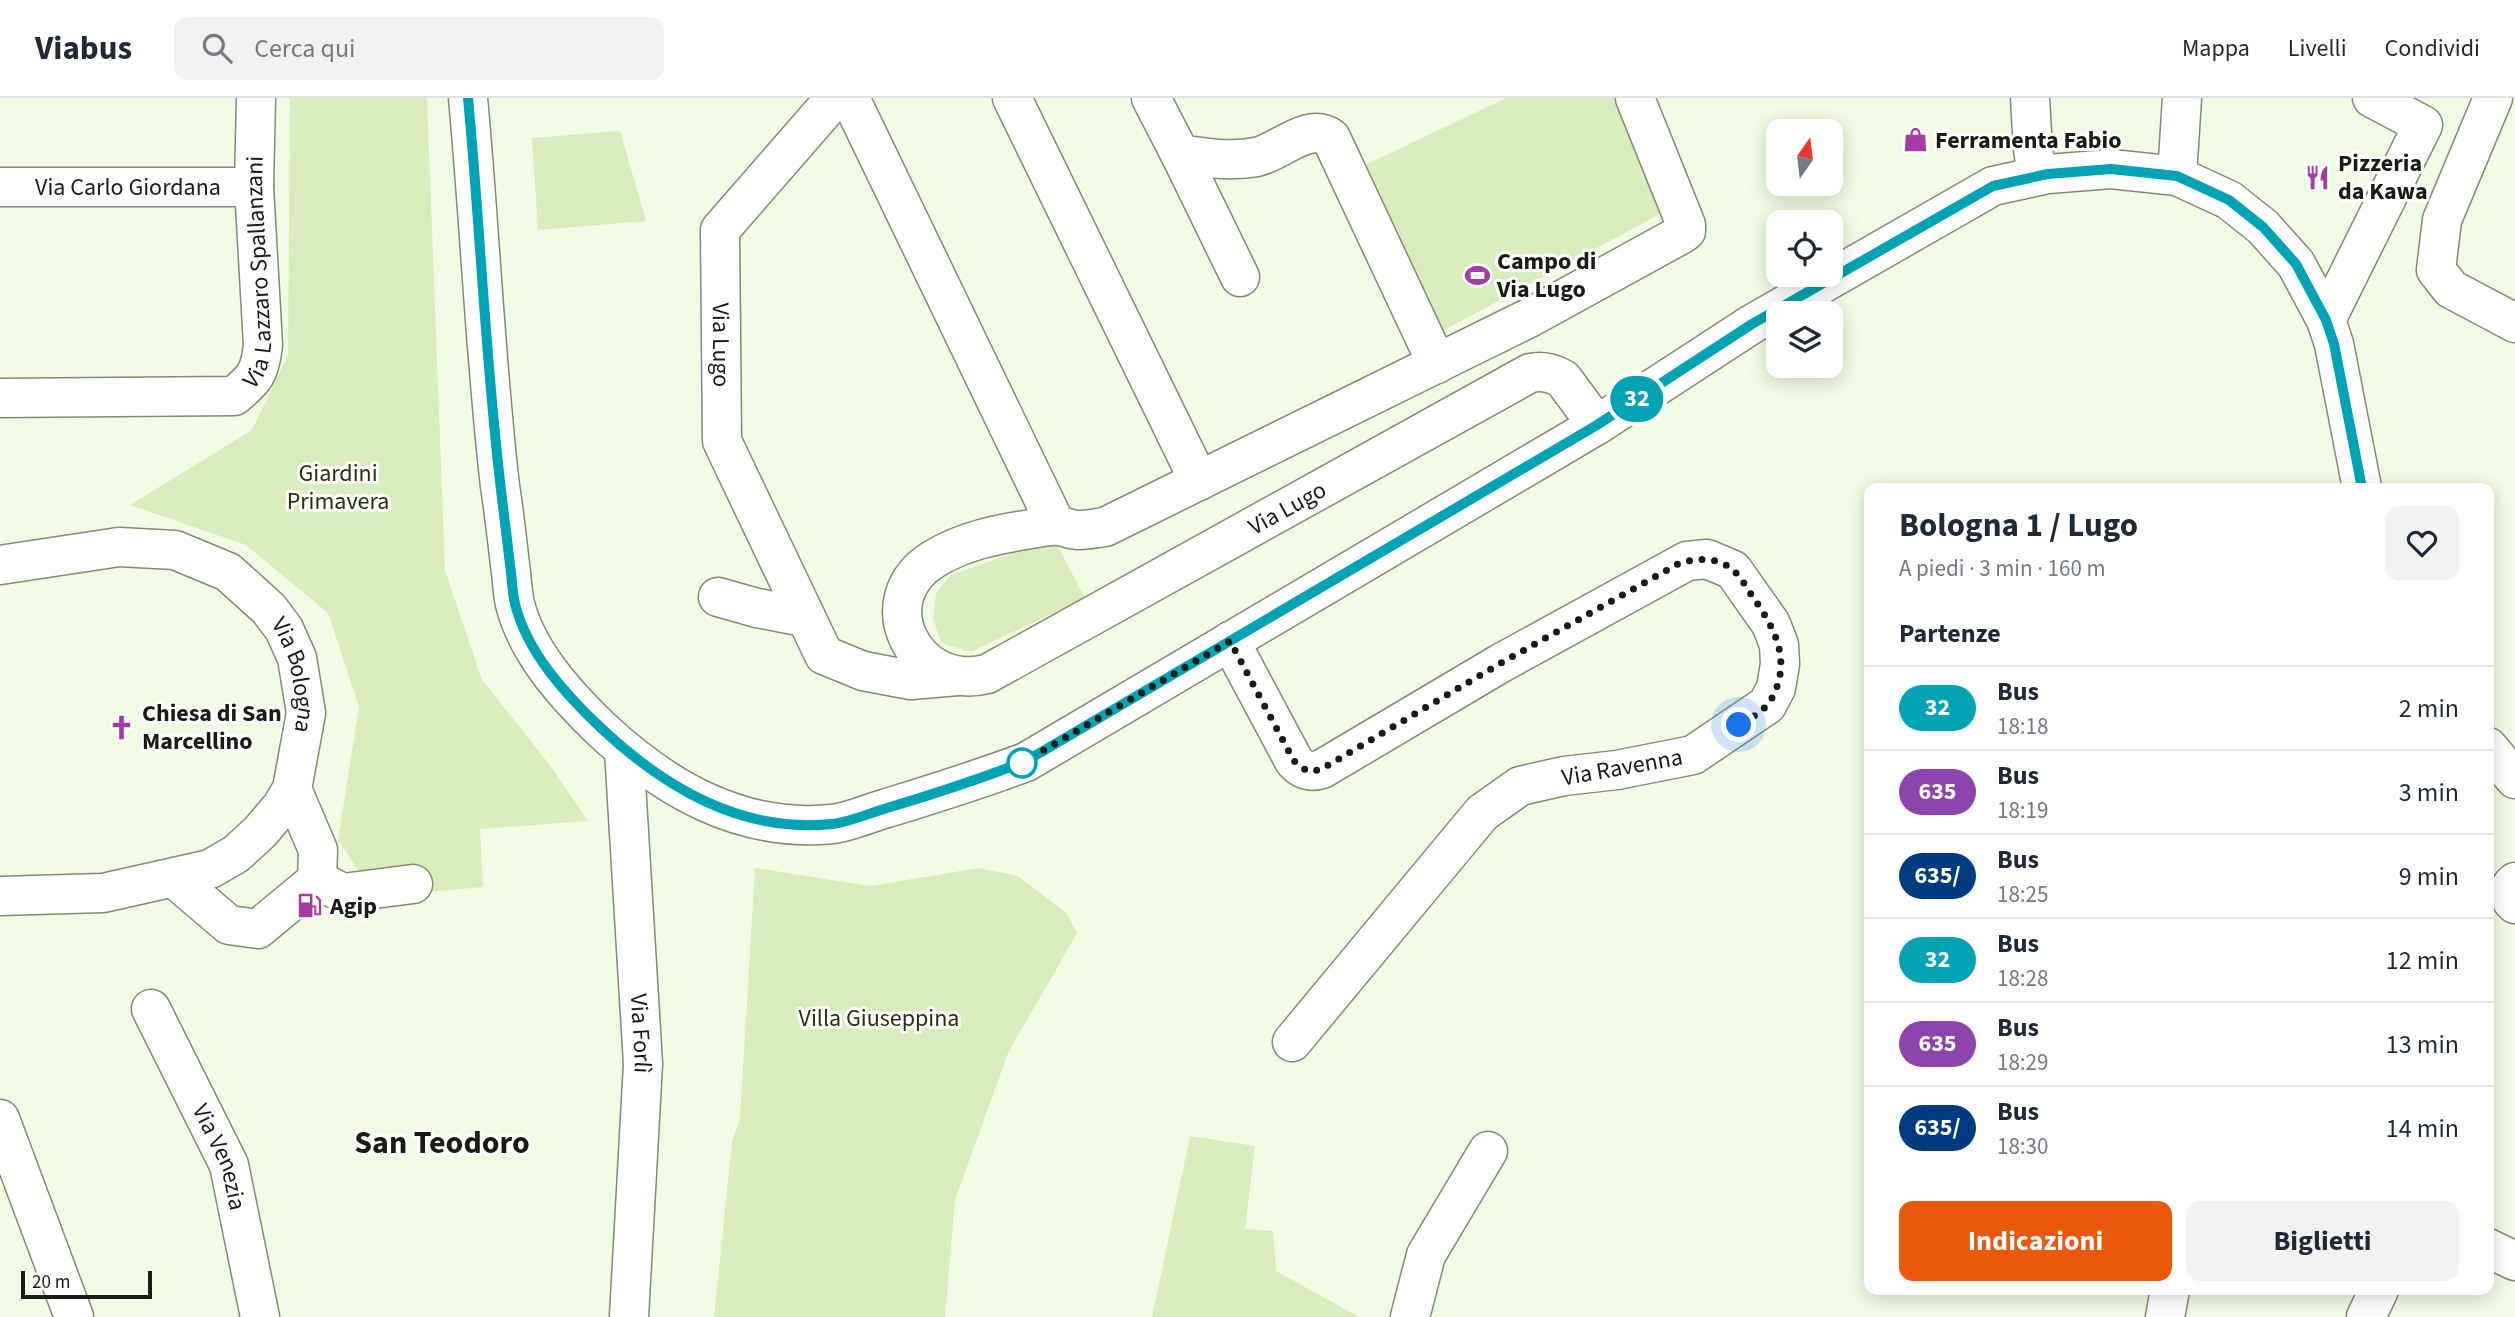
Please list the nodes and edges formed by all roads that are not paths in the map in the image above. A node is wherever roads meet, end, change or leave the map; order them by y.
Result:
1 (256, 98) edge
2 (468, 98) edge
3 (835, 98) edge
4 (850, 98) edge
5 (1012, 98) edge
6 (1151, 98) edge
7 (1634, 98) edge
8 (2030, 98) edge
9 (2182, 98) edge
10 (2372, 98) edge
11 (2493, 98) edge
12 (1180, 154) junction
13 (2037, 176) junction
14 (2177, 176) junction
15 (0, 187) edge
16 (254, 187) junction
17 (1240, 277) dead end
18 (2326, 320) junction
19 (2515, 323) edge
20 (1437, 363) junction
21 (0, 398) edge
22 (1597, 425) junction
23 (1199, 481) junction
24 (2361, 483) edge
25 (1056, 525) junction
26 (0, 565) edge
27 (718, 597) dead end
28 (804, 617) junction
29 (1230, 641) junction
30 (959, 676) junction
31 (624, 750) junction
32 (2494, 754) edge
33 (2515, 779) edge
34 (292, 789) junction
35 (175, 879) junction
36 (317, 880) junction
37 (2515, 883) edge
38 (413, 884) dead end
39 (0, 896) edge
40 (2515, 904) edge
41 (152, 1009) dead end
42 (1292, 1042) dead end
43 (0, 1119) edge
44 (1488, 1151) dead end
45 (2494, 1251) edge
46 (2515, 1261) edge
47 (2169, 1295) edge
48 (2377, 1295) edge
49 (74, 1317) edge
50 (260, 1317) edge
51 (629, 1317) edge
52 (1410, 1317) edge
53 (2165, 1317) edge
54 (2366, 1317) edge

1 - 16 street, Via Lazzaro Spallanzani
2 - 31 street
3 - 28 street, Via Lugo
4 - 25 street
5 - 23 street
6 - 12 street
7 - 20 street
8 - 13 street
9 - 14 street
10 - 18 street
11 - 19 street
12 - 17 street
12 - 20 street
13 - 14 street
13 - 22 street
14 - 18 street
15 - 16 street, Via Carlo Giordana
16 - 21 street, Via Lazzaro Spallanzani
18 - 24 street
20 - 23 street
22 - 29 street
22 - 30 street, Via Lugo
23 - 25 street
25 - 30 street
26 - 34 street, Via Bologna
27 - 28 street
28 - 30 street, Via Lugo
29 - 31 street
29 - 42 street, Via Ravenna
31 - 51 street, Via Forlì
32 - 33 street
34 - 35 street, Via Bologna
34 - 36 street
35 - 36 street
35 - 39 street, Via Bologna
36 - 38 street
37 - 40 street
41 - 50 street, Via Venezia
43 - 49 street
44 - 52 street
45 - 46 street
47 - 53 street
48 - 54 street

